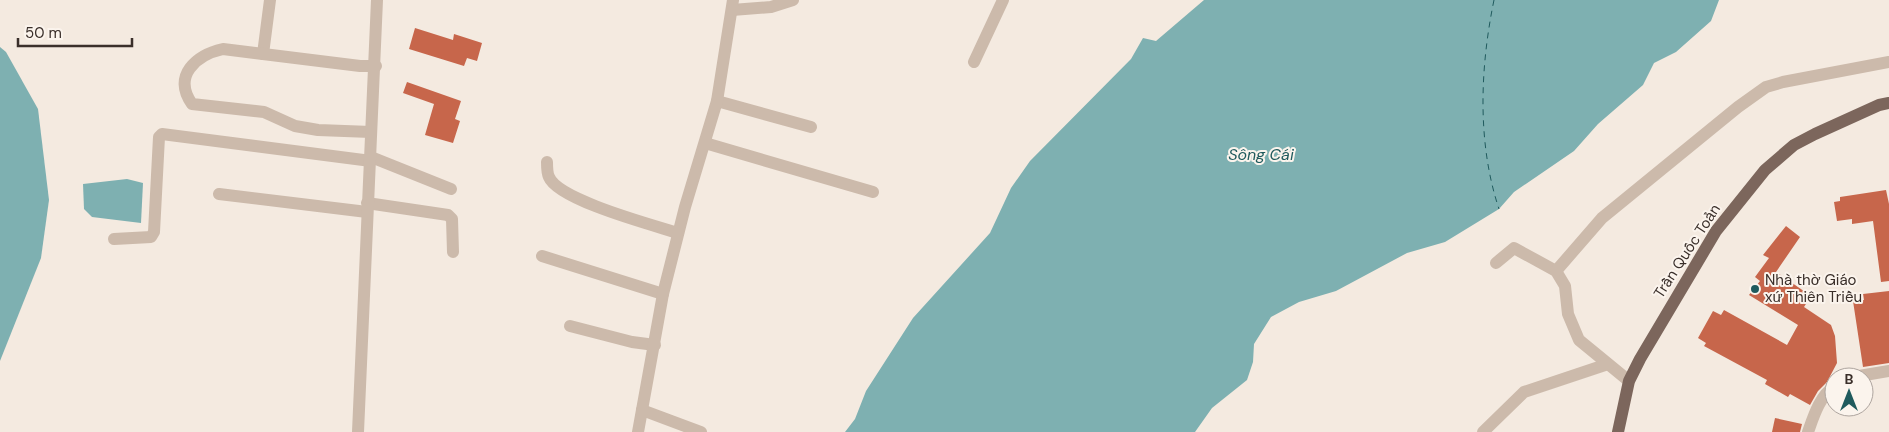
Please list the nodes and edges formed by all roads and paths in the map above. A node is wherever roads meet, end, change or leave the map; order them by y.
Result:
1 (270, 0) edge
2 (377, 0) edge
3 (792, 0) edge
4 (1003, 0) edge
5 (733, 5) edge
6 (262, 54) junction
7 (974, 62) dead end
8 (1889, 62) edge
9 (376, 66) junction
10 (717, 101) junction
11 (1889, 103) edge
12 (811, 127) dead end
13 (371, 132) junction
14 (705, 143) junction
15 (371, 159) junction
16 (547, 162) dead end
17 (450, 189) dead end
18 (873, 192) dead end
19 (219, 194) dead end
20 (367, 207) junction
21 (678, 233) junction
22 (114, 239) dead end
23 (453, 252) dead end
24 (542, 256) dead end
25 (1496, 263) dead end
26 (1556, 271) junction
27 (664, 294) junction
28 (570, 326) dead end
29 (655, 346) junction
30 (1608, 364) junction
31 (1889, 371) edge
32 (1874, 374) edge
33 (1629, 381) junction
34 (1824, 398) edge
35 (642, 410) junction
36 (358, 432) edge
37 (638, 432) edge
38 (701, 432) edge
39 (1483, 432) edge
40 (1618, 432) edge
41 (1808, 432) edge

1 - 6 street
2 - 9 street
3 - 5 street
4 - 7 street
5 - 10 street
6 - 9 street
6 - 13 street
8 - 26 street
9 - 13 street
10 - 12 street
10 - 14 street
11 - 33 main road, Trần Quốc Toản
13 - 15 street
14 - 18 street
14 - 21 street
15 - 17 street
15 - 20 street
15 - 22 street
16 - 21 street
19 - 20 street
20 - 23 street
20 - 36 street
21 - 27 street
24 - 27 street
25 - 26 street
26 - 30 street
27 - 29 street
28 - 29 street
29 - 35 street
30 - 33 street
30 - 39 street
31 - 32 street
33 - 40 main road, Trần Quốc Toản
34 - 41 street
35 - 37 street
35 - 38 street

